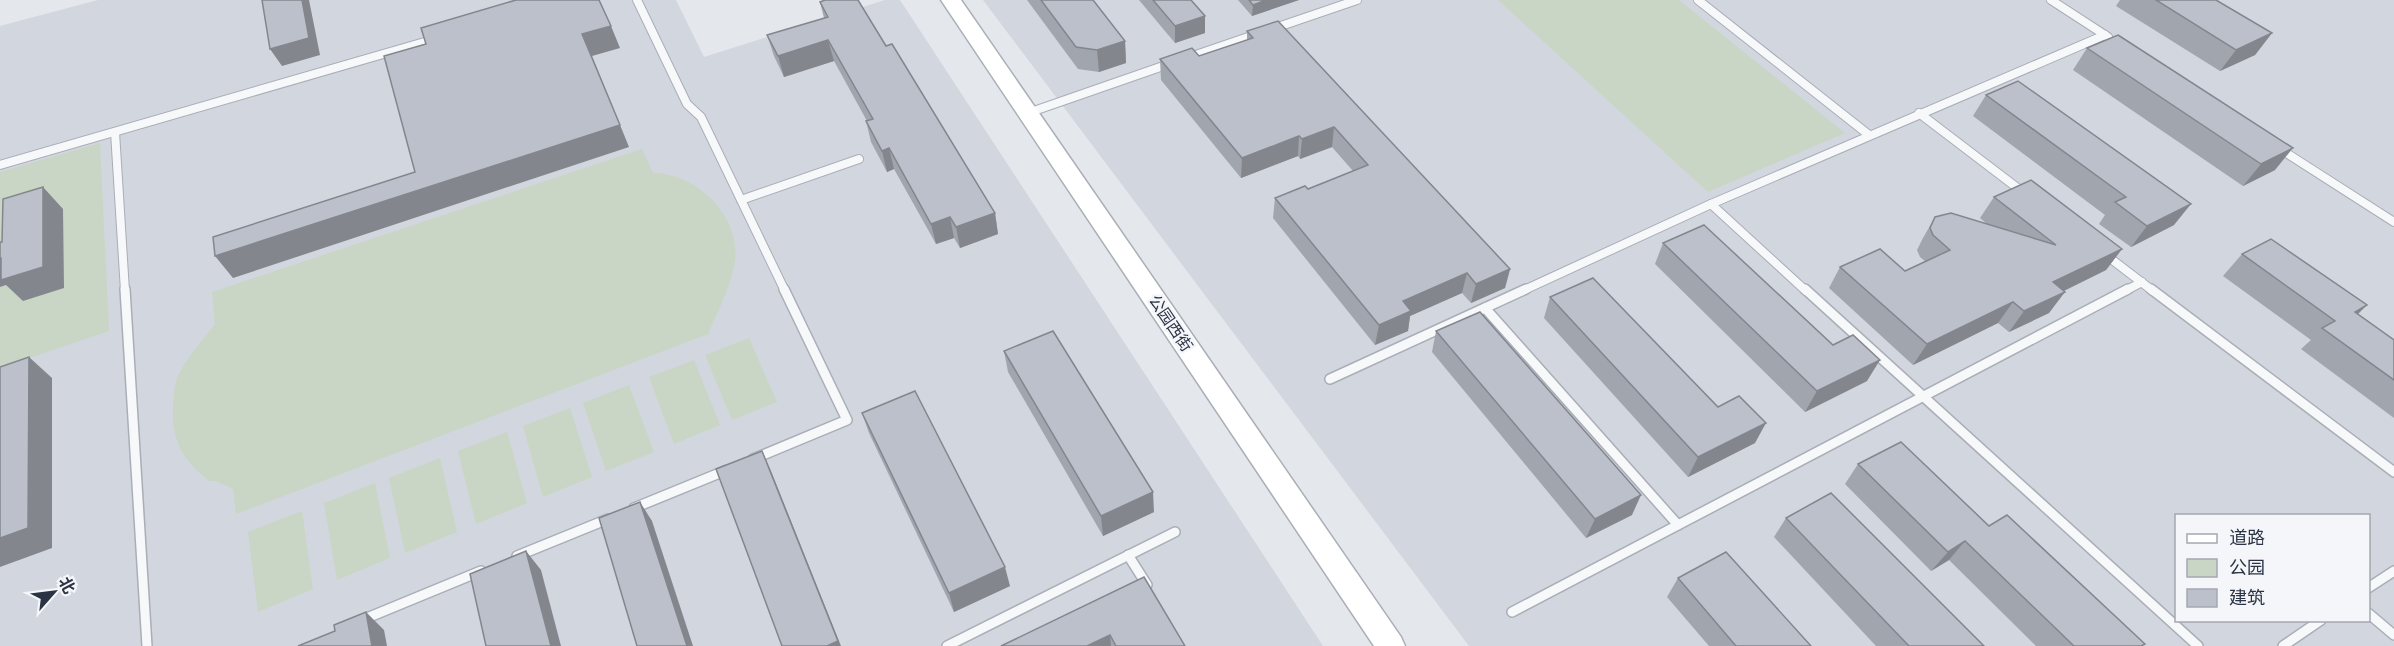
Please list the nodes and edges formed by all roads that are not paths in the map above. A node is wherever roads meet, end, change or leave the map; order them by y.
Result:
1 (637, 0) edge
2 (951, 0) edge
3 (1357, 0) edge
4 (1698, 0) edge
5 (2051, 0) edge
6 (2104, 35) junction
7 (443, 36) edge
8 (2114, 41) edge
9 (1028, 113) junction
10 (1919, 113) junction
11 (116, 132) junction
12 (1869, 135) junction
13 (2273, 144) edge
14 (859, 159) dead end
15 (0, 165) edge
16 (2030, 197) edge
17 (741, 200) junction
18 (1711, 204) junction
19 (2394, 222) edge
20 (2095, 246) edge
21 (2142, 282) junction
22 (1485, 308) junction
23 (1330, 379) dead end
24 (1923, 396) junction
25 (748, 461) edge
26 (737, 466) edge
27 (2394, 472) edge
28 (628, 511) edge
29 (617, 515) edge
30 (1678, 525) junction
31 (1174, 532) dead end
32 (1128, 555) junction
33 (507, 560) edge
34 (486, 569) edge
35 (2394, 571) edge
36 (2370, 587) edge
37 (1153, 596) edge
38 (1512, 612) dead end
39 (2370, 616) edge
40 (2319, 622) edge
41 (354, 623) edge
42 (2394, 634) edge
43 (147, 646) edge
44 (947, 646) edge
45 (1391, 646) edge
46 (2198, 646) edge
47 (2283, 646) edge

1 - 17 lane
2 - 9 street, 公园西街
3 - 9 lane
4 - 12 lane
5 - 6 lane
6 - 8 lane
6 - 10 lane
7 - 11 lane
9 - 45 street, 公园西街
10 - 12 lane
10 - 16 lane
11 - 15 lane
11 - 43 lane
12 - 18 lane
13 - 19 lane
14 - 17 lane
17 - 25 lane
18 - 22 lane
18 - 24 lane
20 - 21 lane
21 - 24 lane
21 - 27 lane
22 - 23 lane
22 - 30 lane
24 - 30 lane
24 - 46 lane
26 - 28 lane
29 - 33 lane
30 - 38 lane
31 - 32 lane
32 - 37 lane
32 - 44 lane
34 - 41 lane
35 - 36 lane
39 - 42 lane
40 - 47 lane

